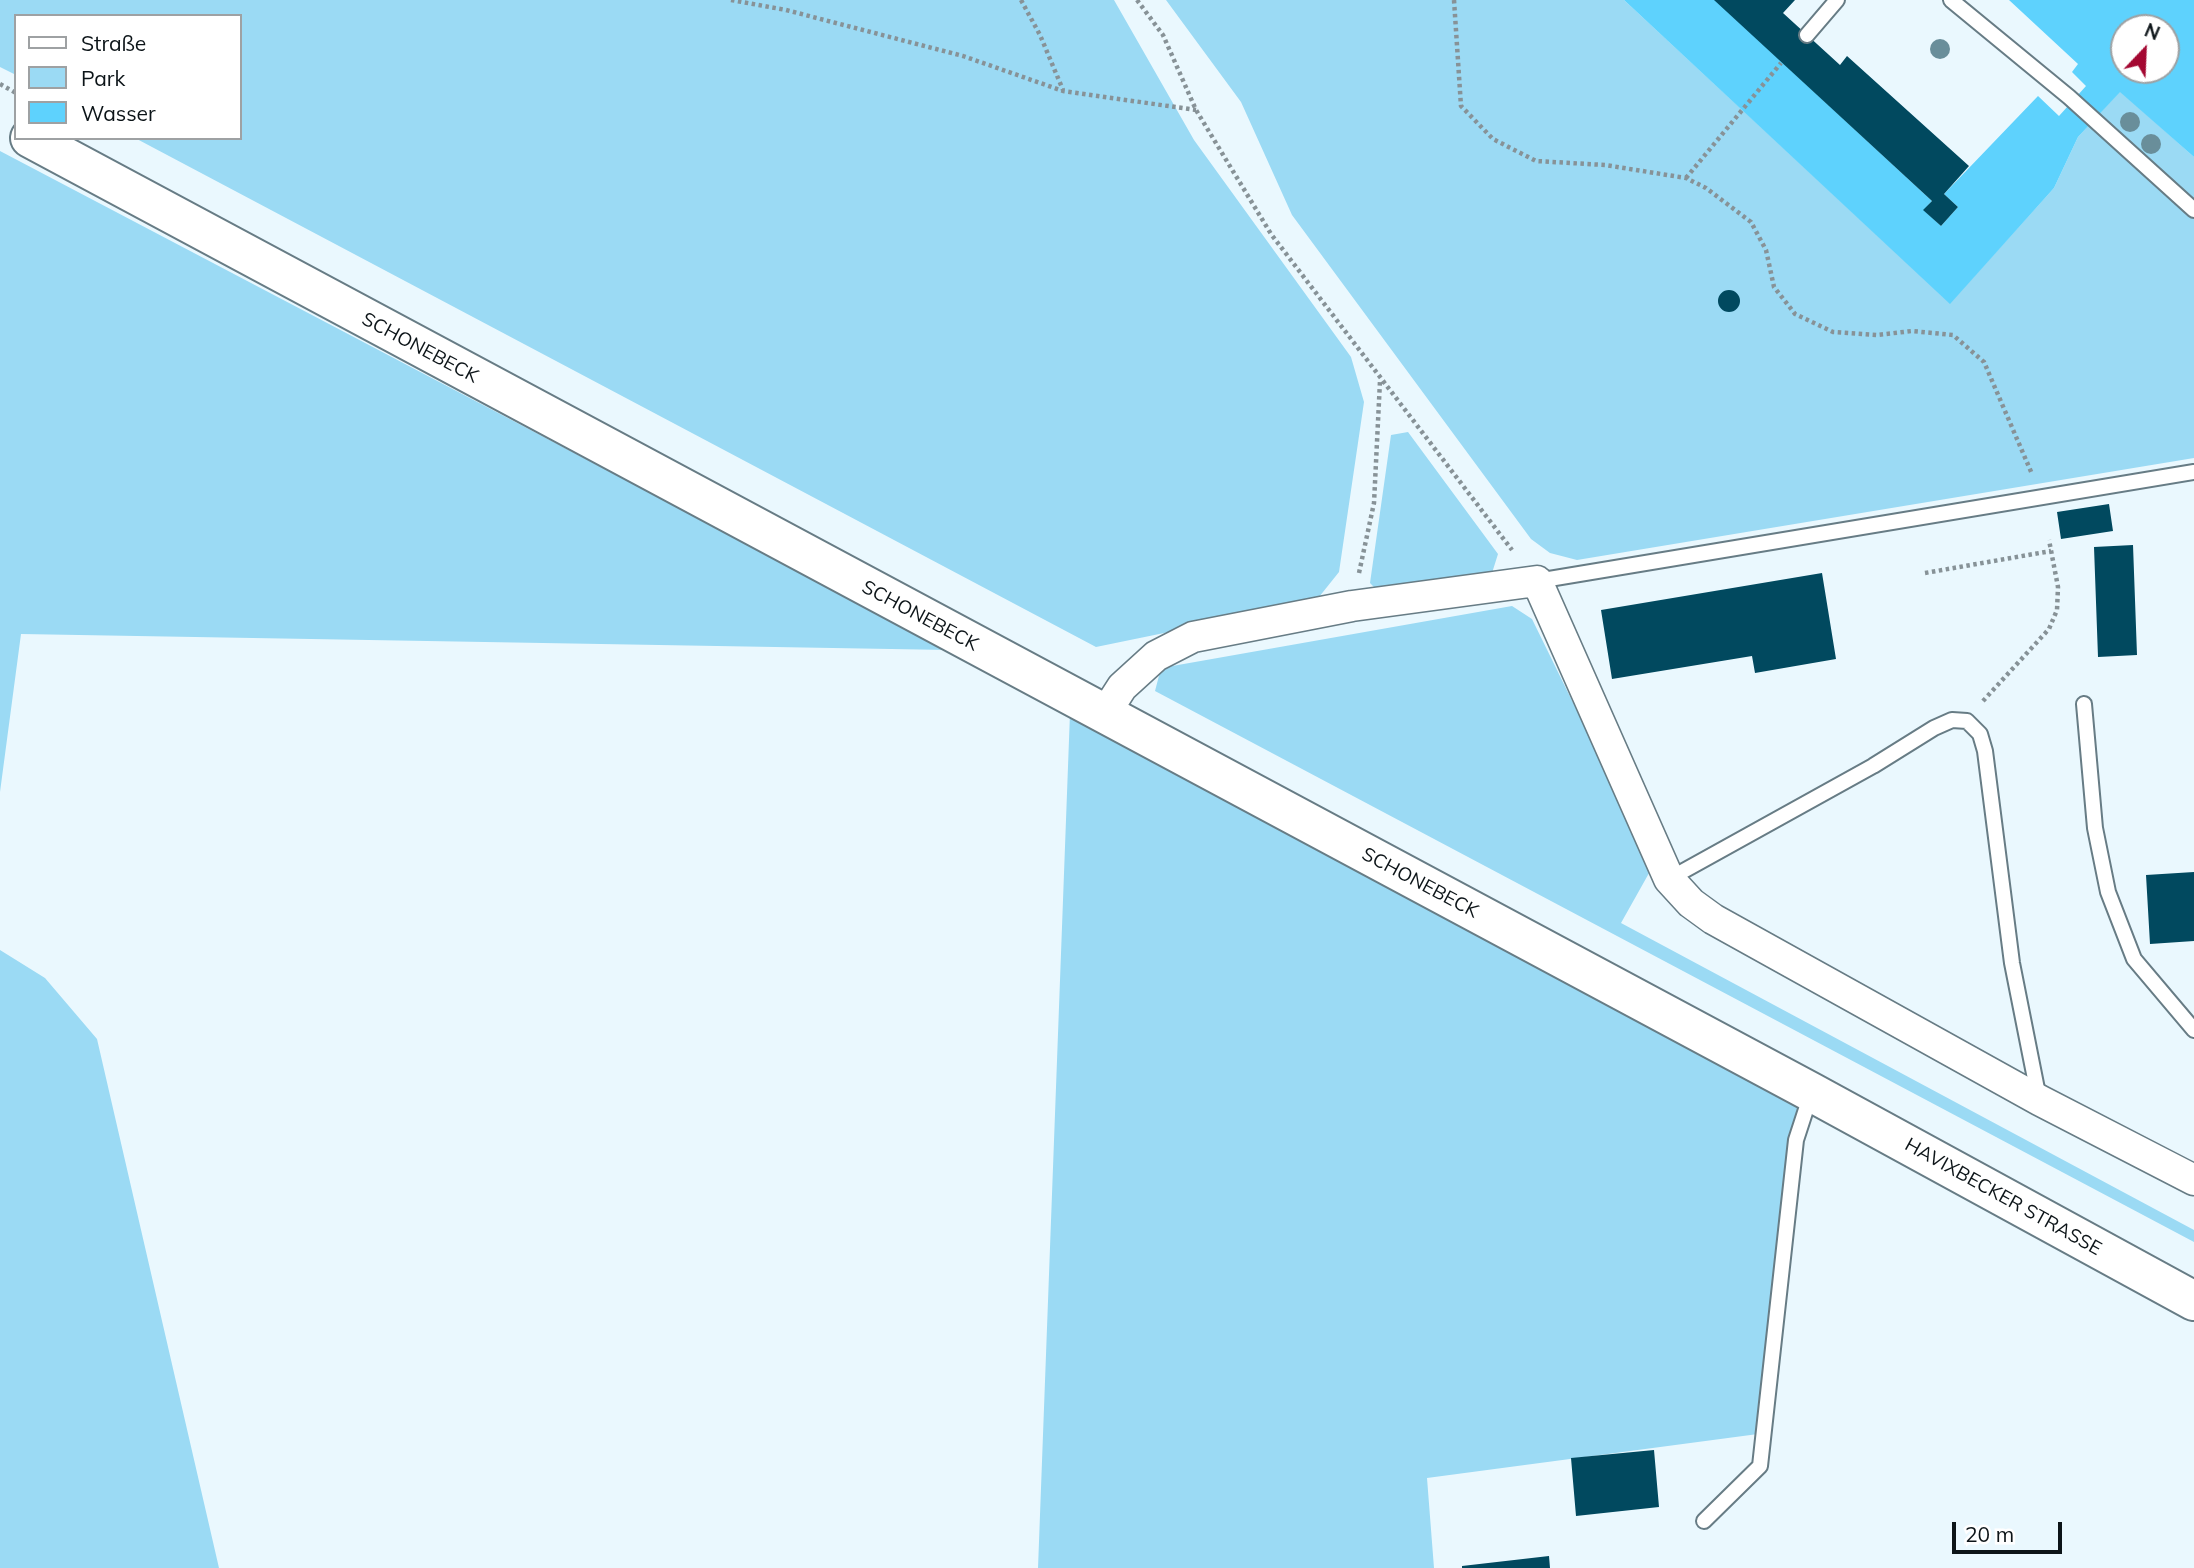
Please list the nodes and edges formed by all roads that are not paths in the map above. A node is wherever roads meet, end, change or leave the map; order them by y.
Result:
1 (1837, 0) edge
2 (1958, 2) edge
3 (1807, 35) dead end
4 (34, 140) edge
5 (2194, 210) edge
6 (2194, 472) edge
7 (1536, 581) junction
8 (2084, 704) dead end
9 (1104, 715) junction
10 (1670, 879) junction
11 (2194, 1030) edge
12 (1811, 1092) junction
13 (2039, 1100) junction
14 (2194, 1180) edge
15 (2194, 1301) edge
16 (1704, 1521) dead end

1 - 3 lane
2 - 5 lane
4 - 9 main road, SCHONEBECK
6 - 7 lane
7 - 9 street
7 - 10 street
8 - 11 lane
9 - 12 main road, SCHONEBECK
10 - 13 street
10 - 13 lane
12 - 15 main road, HAVIXBECKER STRASSE
12 - 16 lane
13 - 14 street

